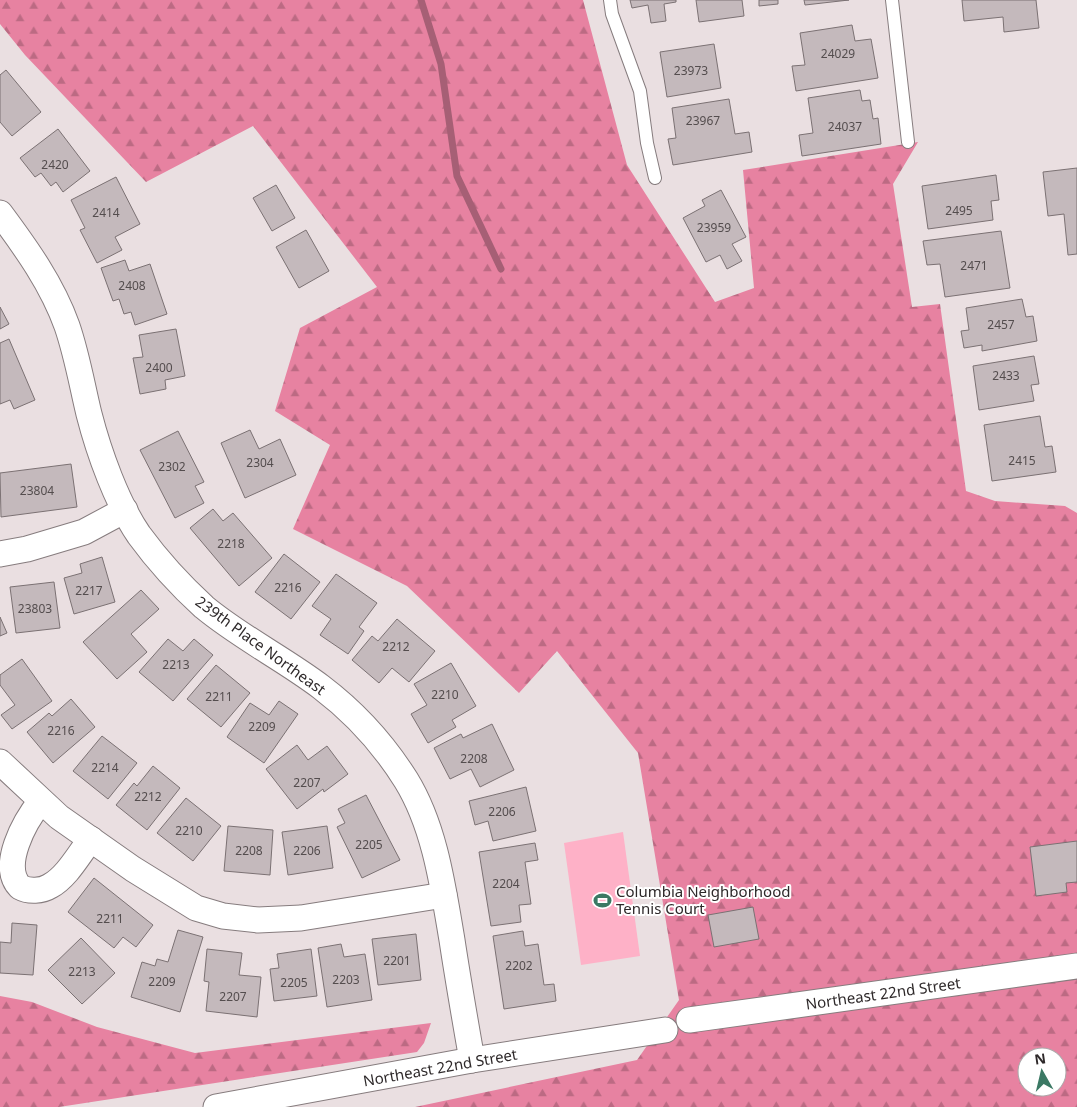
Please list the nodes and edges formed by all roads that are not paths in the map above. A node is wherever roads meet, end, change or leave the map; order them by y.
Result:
1 (610, 0) edge
2 (892, 0) edge
3 (908, 142) dead end
4 (655, 178) dead end
5 (0, 213) edge
6 (125, 510) junction
7 (0, 554) edge
8 (0, 762) edge
9 (41, 801) junction
10 (90, 839) junction
11 (444, 895) junction
12 (1077, 966) edge
13 (690, 1020) dead end
14 (665, 1030) dead end
15 (472, 1060) junction
16 (216, 1107) edge

1 - 4 lane
2 - 3 lane
5 - 6 street, 239th Place Northeast
6 - 7 street
6 - 11 street, 239th Place Northeast
8 - 9 street
9 - 10 street
9 - 10 street
10 - 11 street
11 - 15 street, 239th Place Northeast
12 - 13 street, Northeast 22nd Street
14 - 15 street, Northeast 22nd Street
15 - 16 street, Northeast 22nd Street

